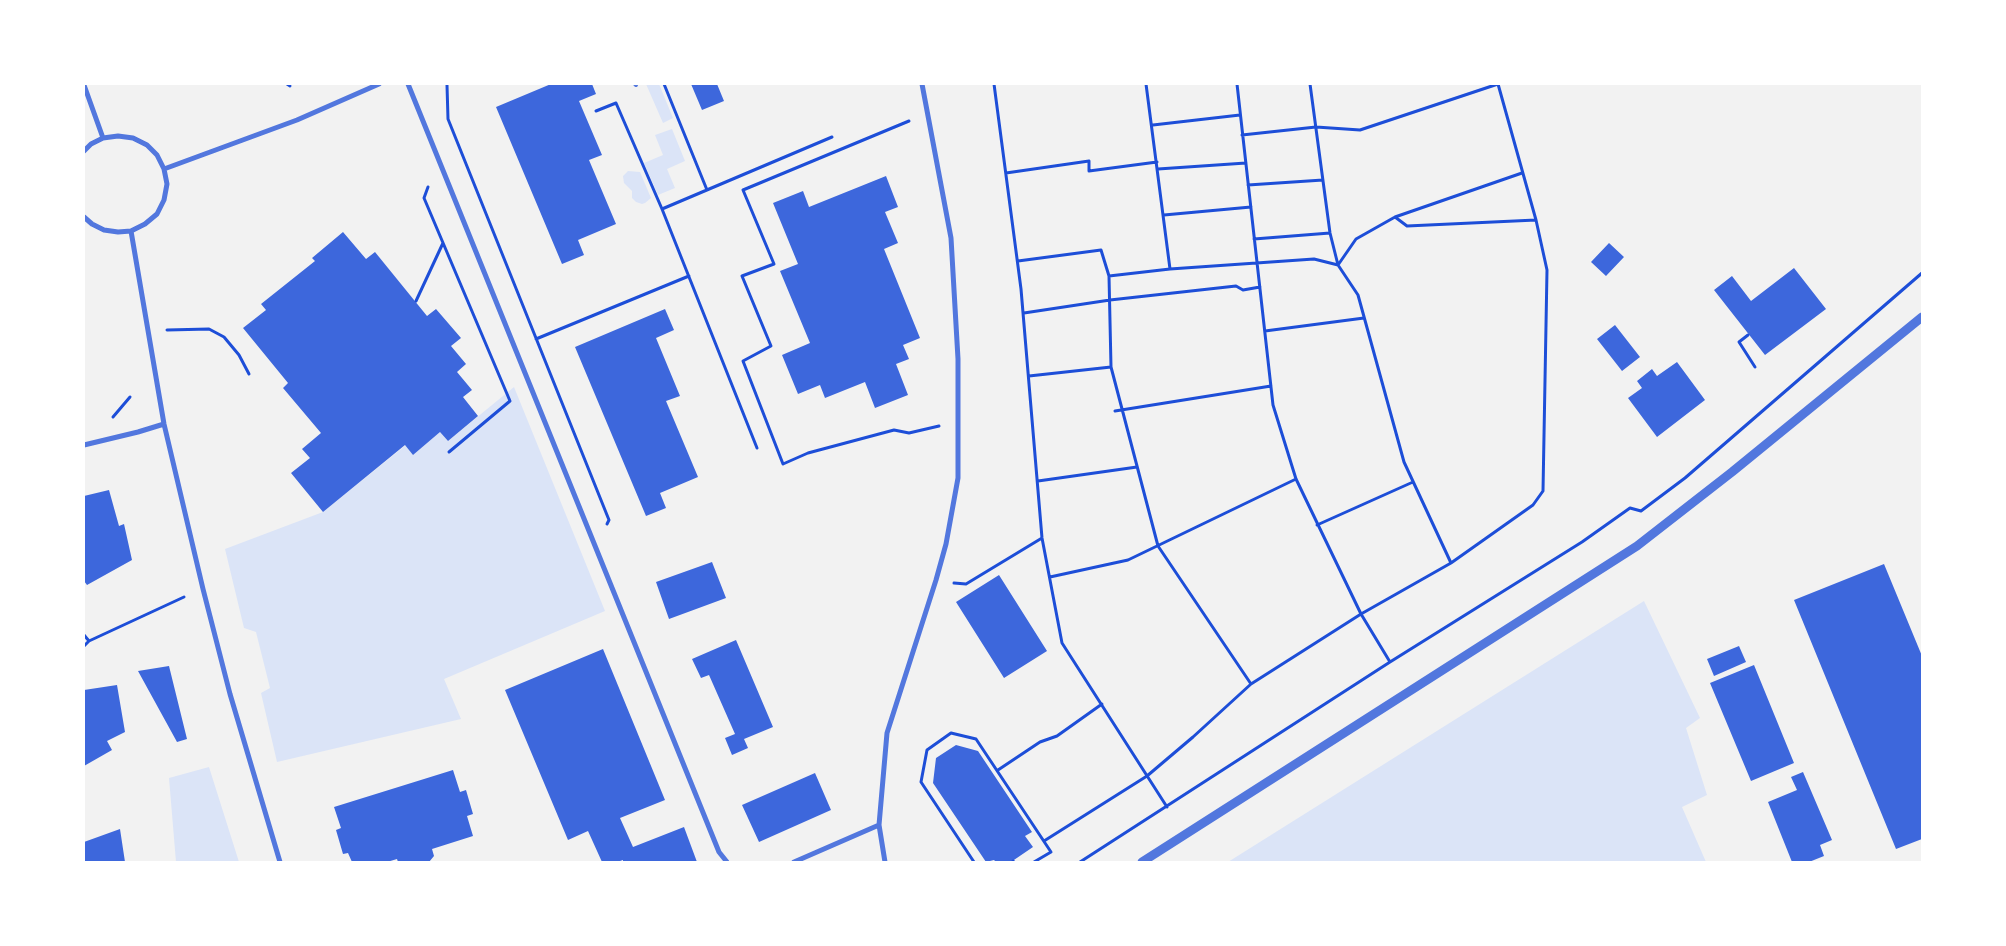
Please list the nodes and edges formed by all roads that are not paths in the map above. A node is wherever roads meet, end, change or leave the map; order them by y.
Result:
1 (379, 84) edge
2 (408, 84) edge
3 (922, 84) edge
4 (84, 85) edge
5 (103, 138) junction
6 (84, 151) edge
7 (164, 169) junction
8 (84, 217) edge
9 (131, 231) junction
10 (1922, 317) edge
11 (164, 424) junction
12 (84, 445) edge
13 (879, 825) junction
14 (280, 862) edge
15 (727, 862) edge
16 (794, 862) edge
17 (885, 862) edge
18 (1142, 862) edge

1 - 7 street
2 - 15 street
3 - 13 street
4 - 5 street
5 - 6 street
5 - 7 street
7 - 9 street
8 - 9 street
9 - 11 street
10 - 18 street
11 - 12 street
11 - 14 street
13 - 16 street
13 - 17 street

